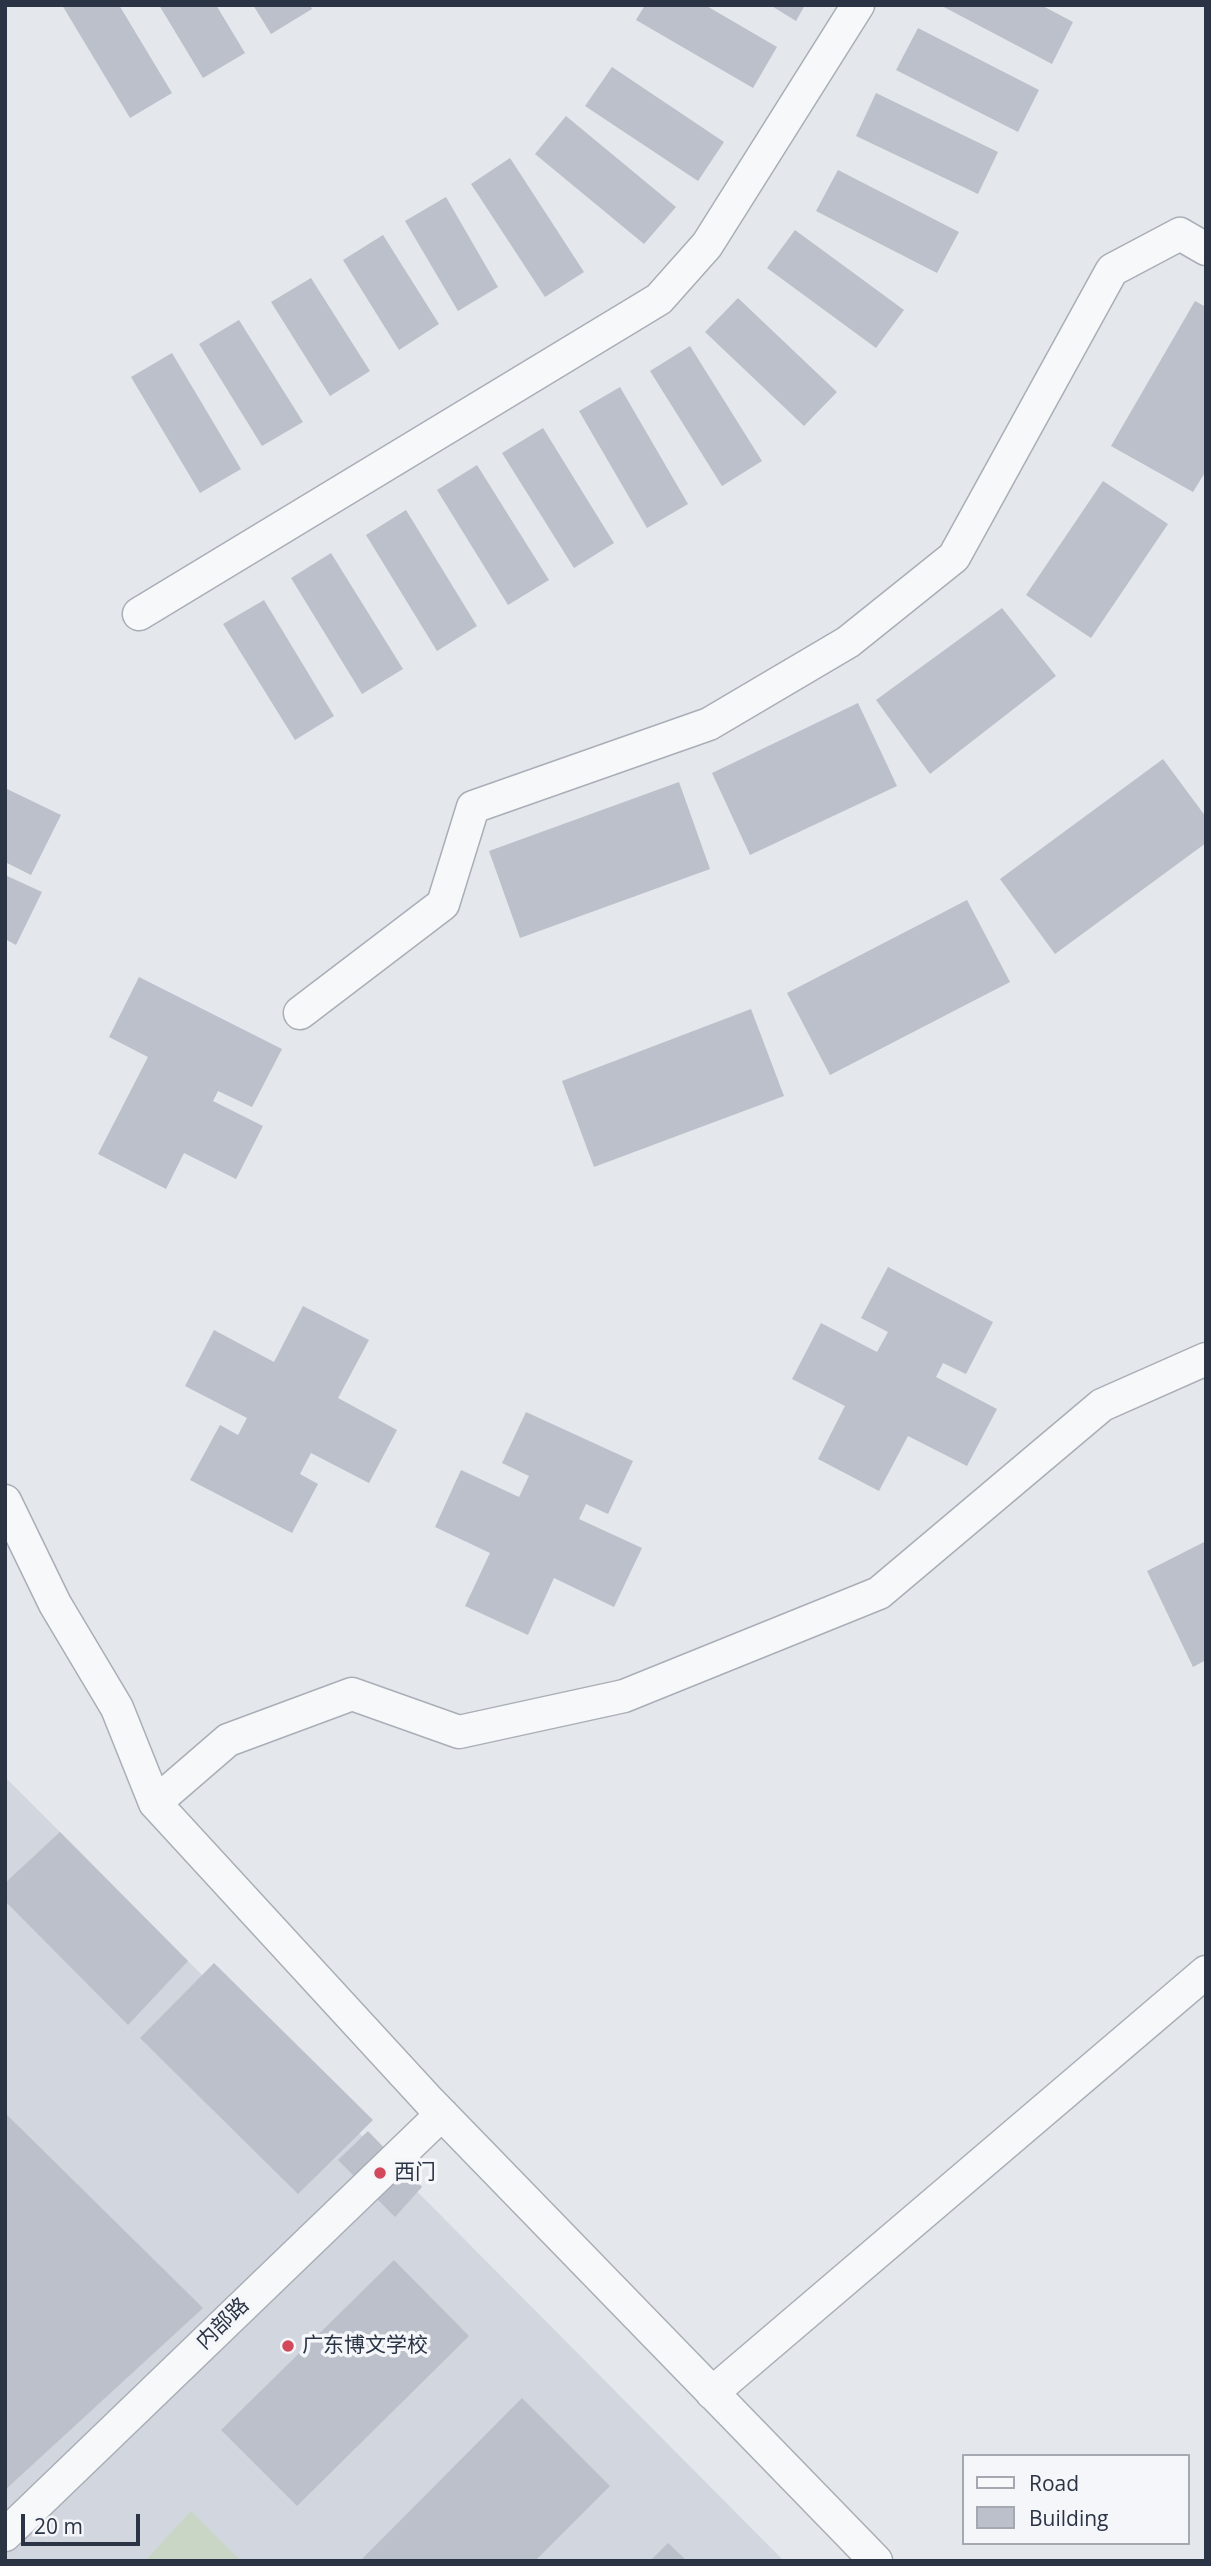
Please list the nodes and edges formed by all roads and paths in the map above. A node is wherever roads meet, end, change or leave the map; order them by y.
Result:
1 (858, 5) edge
2 (1206, 249) edge
3 (139, 614) dead end
4 (300, 1013) dead end
5 (1206, 1359) edge
6 (5, 1501) edge
7 (155, 1803) junction
8 (1206, 1972) edge
9 (442, 2114) junction
10 (712, 2393) junction
11 (5, 2535) edge
12 (876, 2561) edge

1 - 3 street
2 - 4 street
5 - 7 street
6 - 7 street
7 - 9 street
8 - 10 street
9 - 10 street
9 - 11 street, 内部路
10 - 12 street

